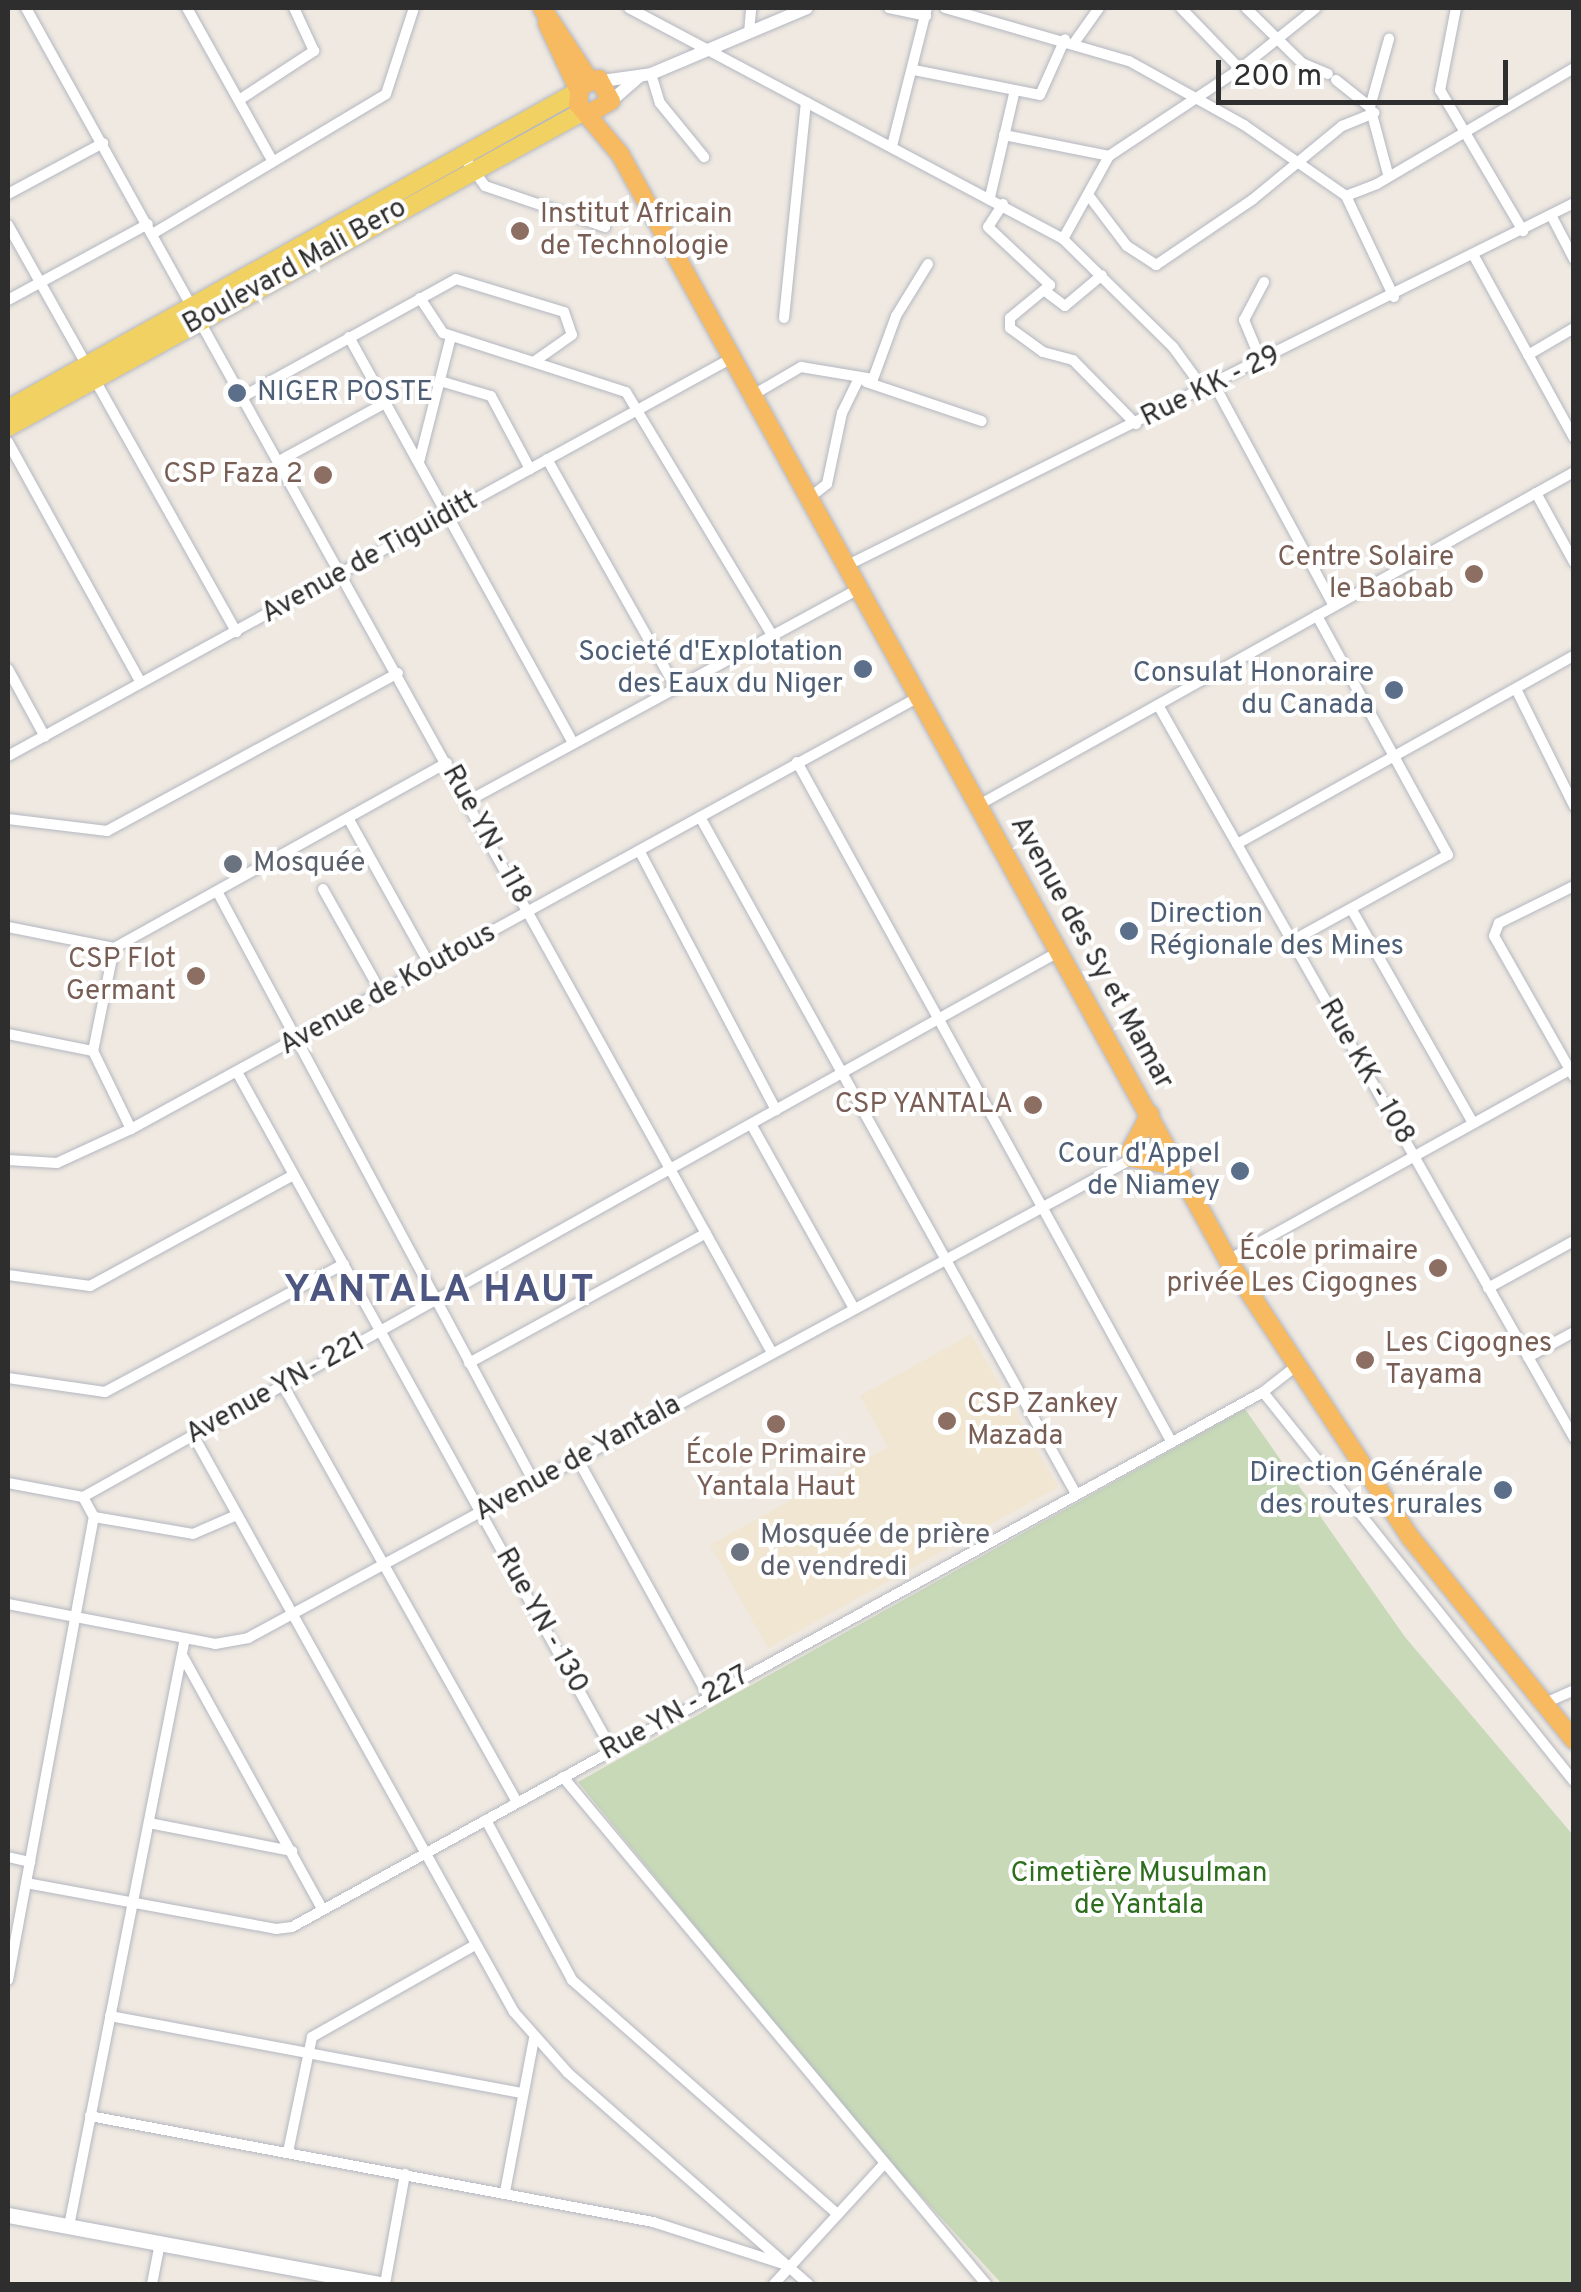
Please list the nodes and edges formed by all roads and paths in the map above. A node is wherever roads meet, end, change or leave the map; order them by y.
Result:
1 (26, 8) edge
2 (187, 8) edge
3 (294, 8) edge
4 (414, 8) edge
5 (629, 8) edge
6 (751, 8) edge
7 (807, 8) edge
8 (889, 8) edge
9 (946, 8) edge
10 (1098, 8) edge
11 (1181, 8) edge
12 (1246, 8) edge
13 (1316, 8) edge
14 (1456, 8) edge
15 (543, 10) edge
16 (927, 12) edge
17 (749, 34) junction
18 (1389, 38) dead end
19 (1069, 41) junction
20 (1279, 41) junction
21 (709, 50) junction
22 (1574, 68) edge
23 (1240, 69) junction
24 (914, 70) junction
25 (645, 76) junction
26 (587, 85) junction
27 (1014, 94) junction
28 (1196, 98) junction
29 (238, 100) junction
30 (806, 102) junction
31 (598, 108) junction
32 (1372, 110) junction
33 (1462, 129) junction
34 (1004, 135) junction
35 (103, 143) junction
36 (892, 146) junction
37 (1108, 156) junction
38 (704, 158) dead end
39 (273, 162) junction
40 (468, 164) junction
41 (1297, 166) junction
42 (1388, 174) junction
43 (8, 194) edge
44 (1088, 196) junction
45 (1346, 196) junction
46 (990, 197) junction
47 (1574, 203) edge
48 (1003, 204) junction
49 (1551, 215) junction
50 (8, 225) edge
51 (605, 227) dead end
52 (151, 228) junction
53 (1522, 231) junction
54 (1063, 238) junction
55 (1475, 258) junction
56 (1574, 259) edge
57 (928, 264) dead end
58 (1102, 275) junction
59 (44, 280) junction
60 (1264, 282) dead end
61 (1045, 291) junction
62 (420, 298) junction
63 (1394, 298) junction
64 (8, 300) edge
65 (199, 312) junction
66 (784, 318) dead end
67 (1574, 328) edge
68 (451, 336) junction
69 (349, 337) junction
70 (1528, 356) junction
71 (732, 358) junction
72 (535, 360) junction
73 (1262, 362) junction
74 (95, 371) junction
75 (440, 381) junction
76 (862, 381) junction
77 (1210, 388) junction
78 (753, 395) junction
79 (244, 396) junction
80 (385, 402) junction
81 (639, 406) junction
82 (8, 409) edge
83 (982, 420) dead end
84 (1136, 424) junction
85 (8, 427) edge
86 (1574, 438) edge
87 (8, 442) edge
88 (547, 459) junction
89 (281, 460) junction
90 (419, 462) junction
91 (530, 469) junction
92 (1574, 472) edge
93 (1536, 493) junction
94 (809, 498) junction
95 (447, 515) junction
96 (1574, 562) edge
97 (846, 566) junction
98 (342, 574) junction
99 (858, 588) junction
100 (1334, 606) junction
101 (1316, 616) junction
102 (236, 632) junction
103 (772, 634) junction
104 (1574, 656) edge
105 (8, 669) edge
106 (398, 673) junction
107 (141, 683) junction
108 (676, 688) junction
109 (1516, 689) junction
110 (917, 698) junction
111 (1158, 705) junction
112 (46, 737) junction
113 (574, 743) junction
114 (8, 756) edge
115 (1395, 756) junction
116 (796, 762) junction
117 (446, 763) junction
118 (468, 801) junction
119 (977, 806) junction
120 (1574, 806) edge
121 (700, 817) junction
122 (348, 818) junction
123 (8, 819) edge
124 (1237, 844) junction
125 (640, 852) junction
126 (1574, 886) edge
127 (322, 888) dead end
128 (218, 893) junction
129 (1352, 910) junction
130 (530, 913) junction
131 (8, 927) edge
132 (1292, 941) junction
133 (114, 948) junction
134 (1058, 952) junction
135 (431, 967) junction
136 (382, 994) junction
137 (938, 1020) junction
138 (8, 1034) edge
139 (297, 1040) junction
140 (93, 1051) junction
141 (237, 1072) junction
142 (842, 1073) junction
143 (1571, 1074) edge
144 (776, 1110) junction
145 (1150, 1114) junction
146 (1473, 1123) junction
147 (751, 1124) junction
148 (131, 1129) junction
149 (1162, 1139) junction
150 (1413, 1155) junction
151 (1128, 1157) junction
152 (8, 1160) edge
153 (1176, 1166) junction
154 (671, 1169) junction
155 (294, 1174) junction
156 (1041, 1206) junction
157 (706, 1233) junction
158 (1574, 1241) edge
159 (944, 1258) junction
160 (1228, 1260) junction
161 (344, 1264) junction
162 (8, 1274) edge
163 (1488, 1288) junction
164 (436, 1300) junction
165 (854, 1308) junction
166 (380, 1331) junction
167 (1574, 1332) edge
168 (771, 1352) junction
169 (1528, 1357) junction
170 (470, 1363) junction
171 (1294, 1368) junction
172 (8, 1378) edge
173 (283, 1386) junction
174 (1264, 1392) junction
175 (194, 1435) junction
176 (1574, 1438) edge
177 (1170, 1439) junction
178 (577, 1458) junction
179 (534, 1482) junction
180 (8, 1483) edge
181 (1075, 1492) junction
182 (83, 1497) junction
183 (481, 1513) junction
184 (237, 1516) junction
185 (94, 1517) junction
186 (385, 1564) junction
187 (8, 1604) edge
188 (292, 1615) junction
189 (76, 1618) junction
190 (185, 1638) junction
191 (182, 1655) junction
192 (1574, 1690) edge
193 (708, 1695) junction
194 (1542, 1704) junction
195 (1574, 1740) edge
196 (612, 1750) junction
197 (563, 1777) junction
198 (1574, 1782) edge
199 (517, 1802) junction
200 (486, 1820) junction
201 (149, 1822) junction
202 (292, 1851) junction
203 (423, 1854) junction
204 (8, 1858) edge
205 (30, 1862) junction
206 (26, 1883) junction
207 (132, 1904) junction
208 (323, 1910) junction
209 (472, 1946) junction
210 (10, 1949) edge
211 (8, 1980) edge
212 (110, 2016) junction
213 (534, 2039) junction
214 (306, 2053) junction
215 (523, 2094) junction
216 (90, 2116) junction
217 (288, 2152) junction
218 (884, 2164) junction
219 (405, 2174) junction
220 (505, 2192) junction
221 (837, 2214) junction
222 (8, 2215) edge
223 (68, 2226) junction
224 (160, 2243) junction
225 (788, 2266) junction
226 (152, 2284) edge
227 (382, 2284) edge
228 (774, 2284) edge
229 (808, 2284) edge
230 (986, 2284) edge

1 - 35 street, Rue YN - 118
2 - 29 street
3 - 29 street
4 - 39 street
5 - 21 street
6 - 17 street
7 - 17 street
8 - 16 street
9 - 19 street
10 - 19 street
11 - 23 street
12 - 20 street
13 - 20 street
14 - 33 street
15 - 26 highway
16 - 24 street
17 - 21 street
18 - 32 street
19 - 27 street
19 - 28 street
20 - 23 street
20 - 32 street
21 - 25 street
21 - 30 street
22 - 33 street
23 - 28 street
24 - 27 street
24 - 36 street
25 - 26 street
25 - 31 street
25 - 38 street
26 - 31 highway
26 - 31 highway
26 - 40 main road, Boulevard Mali Bero
27 - 34 street
28 - 37 street
28 - 41 street
29 - 39 street
30 - 36 street
30 - 66 street
31 - 40 main road, Boulevard Mali Bero
31 - 71 highway, Avenue des Sy et Mamar
32 - 41 street
32 - 42 street
33 - 42 street
33 - 53 street
34 - 37 street
34 - 46 street
35 - 43 street
35 - 52 street, Rue YN - 118
36 - 46 street
37 - 44 street
39 - 52 street
40 - 51 street
40 - 65 main road, Boulevard Mali Bero
41 - 44 street
41 - 45 street
42 - 45 street
44 - 54 street
45 - 63 street
46 - 48 street
47 - 49 street, Rue KK - 29
48 - 54 street
48 - 61 street
49 - 53 street, Rue KK - 29
49 - 56 street
50 - 59 street
52 - 59 street
52 - 65 street, Rue YN - 118
53 - 55 street, Rue KK - 29
54 - 58 street
55 - 63 street, Rue KK - 29
55 - 70 street
57 - 76 street
58 - 61 street
58 - 77 street
59 - 64 street
59 - 74 street
60 - 73 street
61 - 84 street
62 - 68 street
62 - 69 street
62 - 72 street
63 - 73 street, Rue KK - 29
65 - 74 main road, Boulevard Mali Bero
65 - 79 street, Rue YN - 118
67 - 70 street
68 - 72 street
68 - 75 street
69 - 79 street
69 - 80 street
70 - 86 street
71 - 78 highway, Avenue des Sy et Mamar
71 - 81 street, Avenue de Tiguiditt
72 - 81 street
73 - 77 street, Rue KK - 29
74 - 82 main road, Boulevard Mali Bero
74 - 85 main road, Boulevard Mali Bero
74 - 102 street
75 - 90 street
75 - 91 street
76 - 78 street
76 - 83 street
76 - 94 street
77 - 84 street, Rue KK - 29
77 - 100 street
78 - 94 highway, Avenue des Sy et Mamar
79 - 89 street, Rue YN - 118
80 - 89 street
80 - 90 street
81 - 88 street, Avenue de Tiguiditt
81 - 103 street
84 - 97 street, Rue KK - 29
87 - 107 street
88 - 91 street, Avenue de Tiguiditt
88 - 108 street
89 - 98 street, Rue YN - 118
90 - 95 street
91 - 95 street, Avenue de Tiguiditt
92 - 93 street
93 - 96 street
93 - 100 street
94 - 97 highway, Avenue des Sy et Mamar
95 - 98 street, Avenue de Tiguiditt
95 - 113 street
97 - 99 highway, Avenue des Sy et Mamar
98 - 102 street, Avenue de Tiguiditt
98 - 106 street, Rue YN - 118
99 - 103 street
99 - 110 highway, Avenue des Sy et Mamar
100 - 101 street
101 - 111 street
101 - 115 street
102 - 107 street, Avenue de Tiguiditt
103 - 108 street
104 - 109 street
105 - 112 street
106 - 117 street, Rue YN - 118
106 - 123 street
107 - 112 street, Avenue de Tiguiditt
108 - 113 street
109 - 115 street
109 - 120 street
110 - 116 street, Avenue de Koutous
110 - 119 highway, Avenue des Sy et Mamar
111 - 119 street
111 - 124 street, Rue KK - 108
112 - 114 street, Avenue de Tiguiditt
113 - 118 street
115 - 124 street
115 - 129 street
116 - 121 street, Avenue de Koutous
116 - 137 street
117 - 118 street, Rue YN - 118
117 - 122 street
118 - 130 street, Rue YN - 118
119 - 134 highway, Avenue des Sy et Mamar
121 - 125 street, Avenue de Koutous
121 - 142 street
122 - 128 street
122 - 135 street
124 - 132 street, Rue KK - 108
125 - 130 street, Avenue de Koutous
125 - 144 street
126 - 143 street
127 - 136 street
128 - 133 street
128 - 139 street
129 - 132 street
129 - 146 street
130 - 135 street, Avenue de Koutous
130 - 154 street, Rue YN - 118
131 - 133 street
132 - 150 street, Rue KK - 108
133 - 140 street
134 - 137 street, Avenue YN- 221
134 - 145 highway, Avenue des Sy et Mamar
135 - 136 street, Avenue de Koutous
136 - 139 street, Avenue de Koutous
137 - 142 street, Avenue YN- 221
137 - 156 street
138 - 140 street
139 - 141 street, Avenue de Koutous
139 - 164 street
140 - 148 street
141 - 148 street, Avenue de Koutous
141 - 155 street, Rue YN - 130
142 - 144 street, Avenue YN- 221
142 - 159 street
143 - 146 street
144 - 147 street, Avenue YN- 221
145 - 149 highway, Avenue des Sy et Mamar
145 - 151 highway
146 - 150 street
147 - 154 street, Avenue YN- 221
147 - 165 street
148 - 152 street, Avenue de Koutous
149 - 151 street, Avenue de Yantala
149 - 153 highway, Avenue des Sy et Mamar
150 - 160 street
150 - 163 street, Rue KK - 108
151 - 153 highway
151 - 156 street, Avenue de Yantala
153 - 160 highway, Avenue des Sy et Mamar
154 - 157 street, Rue YN - 118
154 - 164 street, Avenue YN- 221
155 - 161 street, Rue YN - 130
155 - 162 street
156 - 159 street, Avenue de Yantala
156 - 177 street
157 - 168 street, Rue YN - 118
157 - 170 street
158 - 163 street
159 - 165 street, Avenue de Yantala
159 - 181 street
160 - 171 highway, Avenue des Sy et Mamar
161 - 166 street, Rue YN - 130
161 - 172 street
163 - 169 street, Rue KK - 108
164 - 166 street, Avenue YN- 221
164 - 170 street
165 - 168 street, Avenue de Yantala
166 - 173 street, Avenue YN- 221
166 - 183 street, Rue YN - 130
167 - 169 street
168 - 178 street, Avenue de Yantala
169 - 176 street, Rue KK - 108
170 - 179 street
171 - 174 street, Rue YN - 227
171 - 194 highway, Avenue des Sy et Mamar
173 - 175 street, Avenue YN- 221
173 - 186 street
174 - 177 street, Rue YN - 227
174 - 198 street
175 - 182 street, Avenue YN- 221
175 - 184 street
177 - 181 street, Rue YN - 227
178 - 179 street, Avenue de Yantala
178 - 193 street
179 - 183 street, Avenue de Yantala
180 - 182 street
181 - 193 street, Rue YN - 227
182 - 185 street
183 - 186 street, Avenue de Yantala
183 - 196 street, Rue YN - 130
184 - 185 street
184 - 188 street
185 - 189 street
186 - 188 street, Avenue de Yantala
186 - 199 street
187 - 189 street, Avenue de Yantala
188 - 190 street, Avenue de Yantala
188 - 203 street
189 - 190 street, Avenue de Yantala
189 - 205 street
190 - 191 street
191 - 201 street
191 - 202 street
192 - 194 street
193 - 196 street, Rue YN - 227
194 - 195 highway, Avenue des Sy et Mamar
196 - 197 street, Rue YN - 227
197 - 199 street, Rue YN - 227
197 - 218 street
199 - 200 street, Rue YN - 227
200 - 203 street, Rue YN - 227
200 - 221 street
201 - 202 street
201 - 207 street
202 - 208 street
203 - 208 street, Rue YN - 227
203 - 209 street
204 - 205 street
205 - 206 street
206 - 207 street, Rue YN - 227
206 - 210 street
207 - 208 street, Rue YN - 227
207 - 212 street
209 - 213 street
209 - 214 street
210 - 211 street
212 - 214 street
212 - 216 street
213 - 215 street
213 - 225 street
214 - 215 street
214 - 217 street
215 - 220 street
216 - 217 street
216 - 223 street
217 - 219 street
218 - 221 street
218 - 230 street
219 - 220 street
219 - 227 street
220 - 225 street
221 - 225 street
222 - 223 main road
223 - 224 main road
224 - 226 street
224 - 227 main road
225 - 228 street
225 - 229 street

